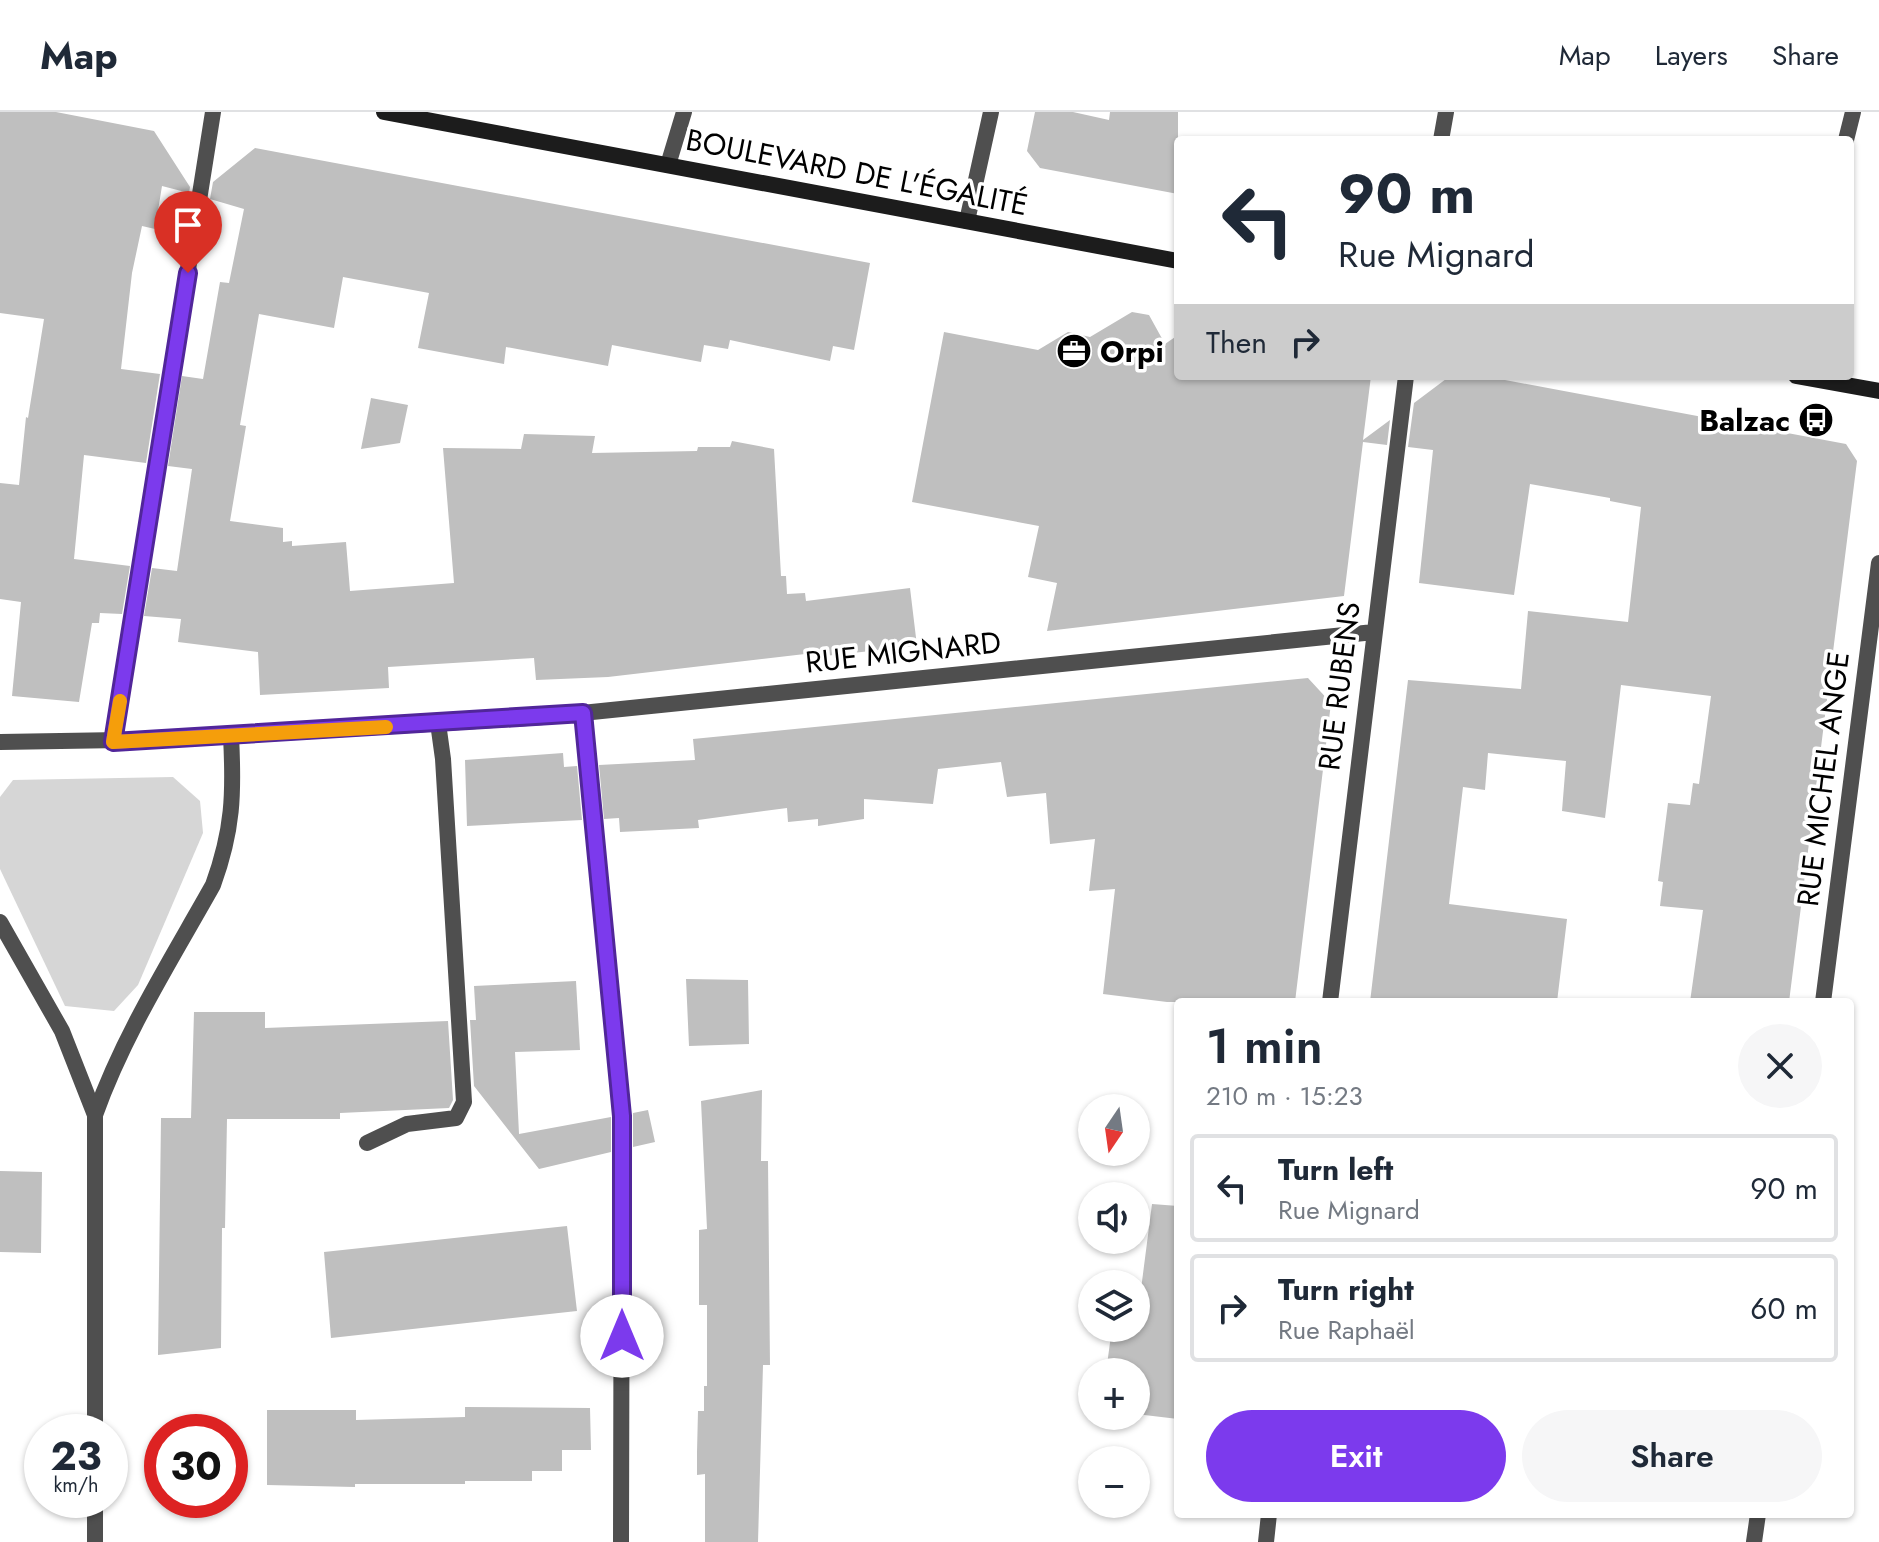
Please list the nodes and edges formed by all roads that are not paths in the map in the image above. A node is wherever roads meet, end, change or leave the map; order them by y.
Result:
1 (213, 112) edge
2 (384, 112) edge
3 (684, 112) edge
4 (991, 112) edge
5 (1446, 112) edge
6 (1853, 112) edge
7 (1442, 136) edge
8 (1847, 136) edge
9 (668, 165) junction
10 (967, 221) junction
11 (1174, 260) edge
12 (1406, 380) edge
13 (1818, 380) edge
14 (1879, 391) edge
15 (1879, 563) edge
16 (1374, 632) junction
17 (583, 713) junction
18 (438, 723) junction
19 (231, 736) junction
20 (0, 742) edge
21 (113, 742) junction
22 (0, 922) edge
23 (1330, 998) edge
24 (1824, 998) edge
25 (95, 1115) junction
26 (367, 1143) dead end
27 (95, 1414) edge
28 (95, 1518) edge
29 (1269, 1518) edge
30 (1757, 1518) edge
31 (95, 1542) edge
32 (621, 1542) edge
33 (1266, 1542) edge
34 (1754, 1542) edge

1 - 21 street
2 - 9 main road, BOULEVARD DE L'ÉGALITÉ
3 - 9 street
4 - 10 street
5 - 7 street
6 - 8 street
9 - 10 main road, BOULEVARD DE L'ÉGALITÉ
10 - 11 main road, BOULEVARD DE L'ÉGALITÉ
12 - 16 street, RUE RUBENS
13 - 14 main road
15 - 24 street, RUE MICHEL ANGE
16 - 17 street, RUE MIGNARD
16 - 23 street, RUE RUBENS
17 - 18 street, RUE MIGNARD
17 - 32 street
18 - 19 street, RUE MIGNARD
18 - 26 street
19 - 21 street, RUE MIGNARD
19 - 25 street
20 - 21 street, RUE MIGNARD
22 - 25 street
25 - 27 street
28 - 31 street
29 - 33 street
30 - 34 street

